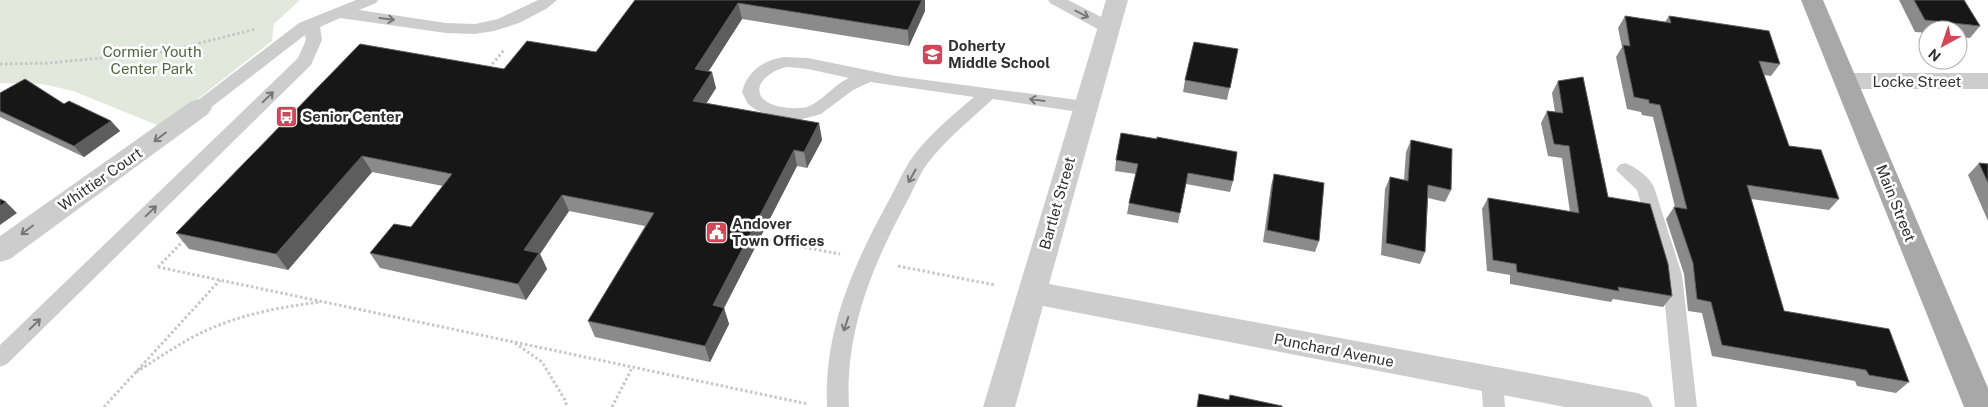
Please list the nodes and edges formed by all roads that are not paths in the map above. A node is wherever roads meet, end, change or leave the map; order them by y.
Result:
1 (353, 0) edge
2 (370, 0) edge
3 (549, 0) edge
4 (1056, 0) edge
5 (1117, 0) edge
6 (1812, 0) edge
7 (339, 13) junction
8 (312, 23) junction
9 (1109, 28) junction
10 (868, 77) junction
11 (1846, 81) junction
12 (1988, 81) edge
13 (990, 93) junction
14 (1086, 107) junction
15 (199, 108) joint
16 (1625, 170) dead end
17 (0, 250) edge
18 (1031, 292) junction
19 (0, 358) edge
20 (1493, 393) edge
21 (838, 407) edge
22 (998, 407) edge
23 (1637, 407) edge
24 (1686, 407) edge
25 (1980, 407) edge

1 - 7 lane
2 - 7 lane
7 -> 3 lane
4 -> 9 lane
5 - 9 street, Bartlet Street
6 - 11 main road, Main Street
7 - 8 lane
8 - 15 lane
19 -> 8 lane
9 - 14 street, Bartlet Street
10 - 10 lane
10 - 13 lane
11 - 12 street, Locke Street
11 - 25 main road, Main Street
14 -> 13 lane
13 -> 21 lane
14 - 18 street, Bartlet Street
15 -> 17 street, Whittier Court
16 - 24 lane
18 - 20 street, Punchard Avenue
18 - 22 street, Bartlet Street
20 - 23 street, Punchard Avenue

